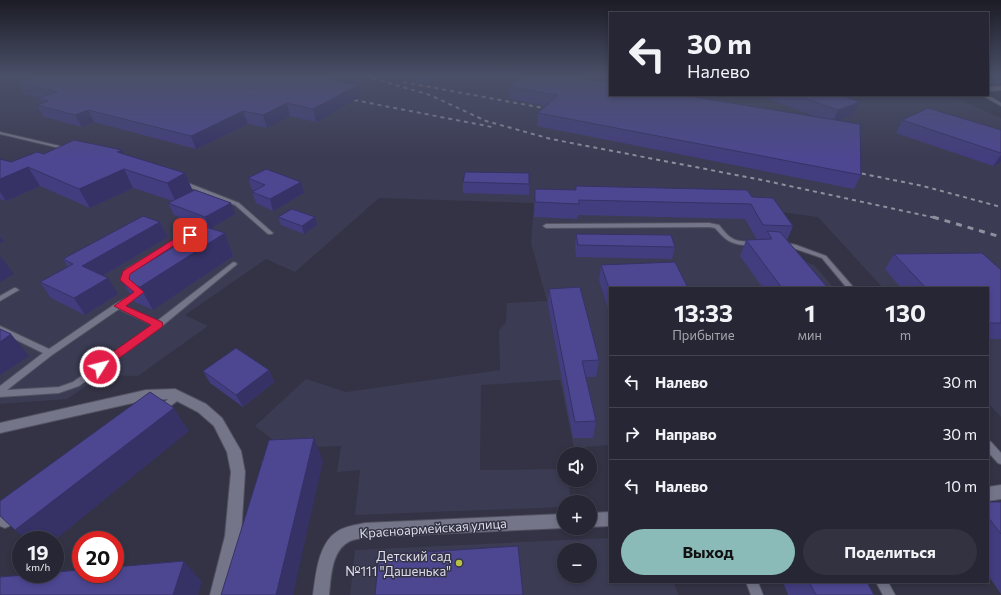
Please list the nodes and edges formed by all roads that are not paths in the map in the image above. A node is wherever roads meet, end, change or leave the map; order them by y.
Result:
1 (0, 133) edge
2 (73, 150) edge
3 (181, 182) edge
4 (546, 226) dead end
5 (270, 233) dead end
6 (761, 244) edge
7 (776, 244) edge
8 (207, 245) edge
9 (234, 264) dead end
10 (850, 287) edge
11 (146, 288) edge
12 (16, 290) dead end
13 (139, 292) junction
14 (0, 299) edge
15 (118, 306) junction
16 (158, 325) junction
17 (0, 329) edge
18 (49, 353) junction
19 (0, 391) edge
20 (0, 394) edge
21 (178, 396) junction
22 (154, 414) edge
23 (0, 428) edge
24 (989, 446) edge
25 (1001, 460) edge
26 (1001, 492) edge
27 (989, 494) edge
28 (24, 512) edge
29 (609, 519) edge
30 (597, 520) edge
31 (0, 521) edge
32 (557, 521) edge
33 (752, 583) edge
34 (883, 583) edge
35 (218, 595) edge
36 (321, 595) edge
37 (757, 595) edge
38 (889, 595) edge

1 - 2 lane
3 - 5 lane
4 - 6 lane
7 - 10 lane
8 - 13 lane
9 - 16 lane
11 - 13 lane
12 - 14 lane
13 - 15 lane
15 - 16 lane
15 - 18 lane
16 - 20 lane
17 - 18 lane
18 - 19 lane
21 - 22 lane
21 - 23 street
21 - 35 street
24 - 25 lane
26 - 27 street
28 - 31 lane
29 - 30 street
32 - 36 street, Красноармейская улица
33 - 37 lane
34 - 38 lane

